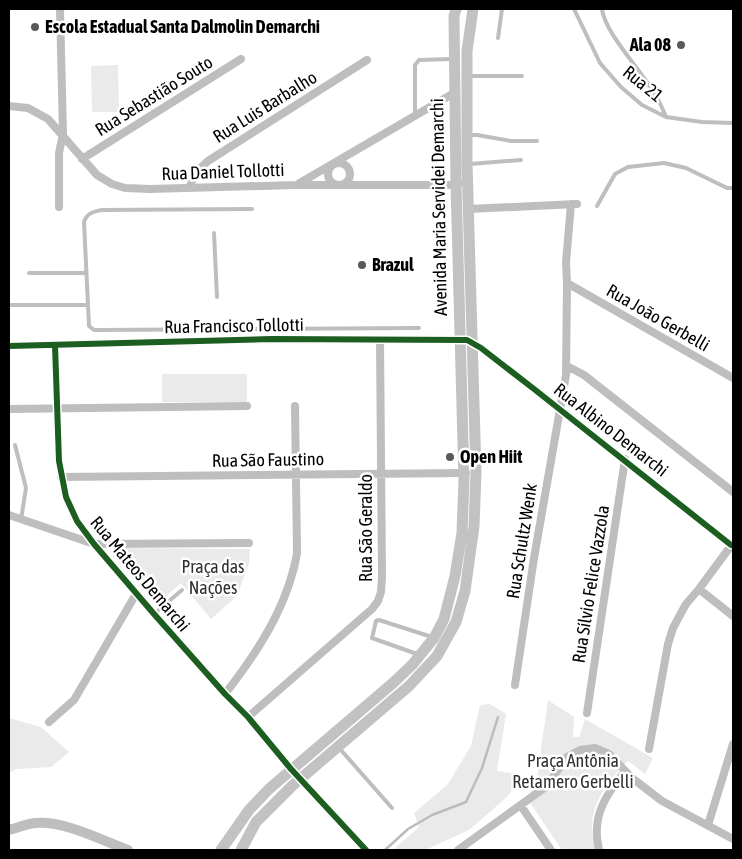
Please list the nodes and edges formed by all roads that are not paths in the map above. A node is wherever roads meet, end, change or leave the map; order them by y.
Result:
1 (60, 9) edge
2 (456, 9) edge
3 (473, 9) edge
4 (502, 9) edge
5 (574, 9) edge
6 (602, 9) edge
7 (498, 38) dead end
8 (241, 59) dead end
9 (454, 59) junction
10 (367, 60) dead end
11 (468, 76) junction
12 (522, 76) dead end
13 (454, 93) junction
14 (9, 106) edge
15 (415, 115) junction
16 (666, 117) junction
17 (732, 123) edge
18 (733, 128) edge
19 (63, 134) junction
20 (468, 135) junction
21 (537, 141) dead end
22 (82, 158) junction
23 (521, 160) dead end
24 (333, 164) junction
25 (467, 164) junction
26 (468, 177) junction
27 (296, 185) junction
28 (340, 185) junction
29 (456, 185) junction
30 (189, 188) junction
31 (733, 188) edge
32 (597, 206) dead end
33 (59, 207) dead end
34 (468, 209) junction
35 (252, 210) dead end
36 (214, 232) dead end
37 (29, 273) dead end
38 (86, 273) junction
39 (567, 284) junction
40 (217, 297) dead end
41 (88, 304) junction
42 (9, 305) edge
43 (419, 328) dead end
44 (380, 339) junction
45 (460, 339) junction
46 (472, 342) junction
47 (55, 345) junction
48 (9, 346) edge
49 (567, 366) junction
50 (733, 378) edge
51 (247, 406) dead end
52 (295, 406) dead end
53 (559, 408) junction
54 (9, 409) edge
55 (57, 409) junction
56 (15, 445) dead end
57 (625, 459) junction
58 (381, 473) junction
59 (464, 473) junction
60 (476, 473) junction
61 (297, 474) junction
62 (61, 478) junction
63 (733, 492) edge
64 (9, 515) edge
65 (21, 520) junction
66 (249, 543) dead end
67 (732, 543) edge
68 (94, 544) junction
69 (699, 589) junction
70 (182, 590) dead end
71 (136, 594) junction
72 (154, 614) junction
73 (733, 616) edge
74 (434, 638) junction
75 (419, 655) junction
76 (515, 685) dead end
77 (225, 694) junction
78 (587, 713) dead end
79 (248, 717) junction
80 (49, 722) dead end
81 (733, 744) edge
82 (338, 747) junction
83 (649, 749) dead end
84 (291, 770) junction
85 (625, 772) junction
86 (300, 779) junction
87 (521, 806) junction
88 (392, 808) dead end
89 (708, 825) junction
90 (9, 830) edge
91 (733, 839) edge
92 (245, 848) edge
93 (463, 849) edge
94 (128, 850) edge
95 (221, 850) edge
96 (366, 850) edge
97 (551, 850) edge
98 (598, 850) edge

1 - 19 street
2 - 9 main road, Avenida Maria Servidei Demarchi
3 - 11 main road, Avenida Maria Servidei Demarchi
4 - 7 lane
5 - 16 lane, Rua 21
6 - 16 lane
8 - 22 street, Rua Sebastião Souto
9 - 13 main road, Avenida Maria Servidei Demarchi
9 - 15 lane
10 - 30 street, Rua Luis Barbalho
11 - 12 lane
11 - 20 main road, Avenida Maria Servidei Demarchi
13 - 15 street
13 - 29 main road, Avenida Maria Servidei Demarchi
14 - 19 street, Rua Daniel Tollotti
15 - 24 street
16 - 17 lane, Rua 21
17 - 18 lane
19 - 22 street, Rua Daniel Tollotti
19 - 33 street
20 - 21 lane
20 - 25 main road, Avenida Maria Servidei Demarchi
22 - 30 street, Rua Daniel Tollotti
23 - 25 lane
24 - 27 street
24 - 28 street
24 - 28 street
25 - 26 main road, Avenida Maria Servidei Demarchi
26 - 29 street
26 - 34 main road, Avenida Maria Servidei Demarchi
27 - 28 street, Rua Daniel Tollotti
27 - 30 street, Rua Daniel Tollotti
28 - 29 street, Rua Daniel Tollotti
29 - 45 main road, Avenida Maria Servidei Demarchi
31 - 32 lane
34 - 39 street, Rua Schultz Wenk
34 - 46 main road, Avenida Maria Servidei Demarchi
35 - 38 lane
36 - 40 lane
37 - 38 lane
38 - 41 lane
39 - 49 street, Rua Schultz Wenk
39 - 50 street, Rua João Gerbelli
41 - 42 lane
41 - 43 lane
44 - 45 street, Rua Francisco Tollotti
44 - 47 street, Rua Francisco Tollotti
44 - 58 street, Rua São Geraldo
45 - 46 street, Rua Francisco Tollotti
45 - 59 main road, Avenida Maria Servidei Demarchi
46 - 53 street, Rua Albino Demarchi
46 - 60 main road, Avenida Maria Servidei Demarchi
47 - 48 street, Rua Francisco Tollotti
47 - 55 street, Rua Mateos Demarchi
49 - 53 street, Rua Schultz Wenk
49 - 63 street
51 - 55 street
52 - 61 street
53 - 57 street, Rua Albino Demarchi
53 - 76 street, Rua Schultz Wenk
54 - 55 street
55 - 62 street, Rua Mateos Demarchi
56 - 65 lane
57 - 67 street, Rua Albino Demarchi
57 - 78 street, Rua Sílvio Felice Vazzola
58 - 59 street, Rua São Faustino
58 - 61 street, Rua São Faustino
58 - 79 street, Rua São Geraldo
59 - 60 street, Rua São Faustino
59 - 74 main road, Avenida Maria Servidei Demarchi
60 - 82 main road, Avenida Maria Servidei Demarchi
61 - 62 street, Rua São Faustino
61 - 77 street
62 - 68 street, Rua Mateos Demarchi
64 - 65 street
65 - 68 street
66 - 68 street
67 - 69 street
68 - 71 street, Rua Mateos Demarchi
69 - 73 street
69 - 83 street
70 - 72 lane
71 - 72 street, Rua Mateos Demarchi
71 - 80 street
72 - 77 street, Rua Mateos Demarchi
74 - 75 main road, Avenida Maria Servidei Demarchi
74 - 75 lane
75 - 84 main road, Avenida Maria Servidei Demarchi
77 - 79 street, Rua Mateos Demarchi
79 - 84 street, Rua Mateos Demarchi
81 - 89 street
82 - 86 main road, Avenida Maria Servidei Demarchi
82 - 88 lane
84 - 86 street, Rua Mateos Demarchi
84 - 95 main road, Avenida Maria Servidei Demarchi
85 - 87 street
85 - 89 street
85 - 98 street
86 - 92 main road, Avenida Maria Servidei Demarchi
86 - 96 street, Rua Mateos Demarchi
87 - 93 street
87 - 97 street
89 - 91 street
90 - 94 street

